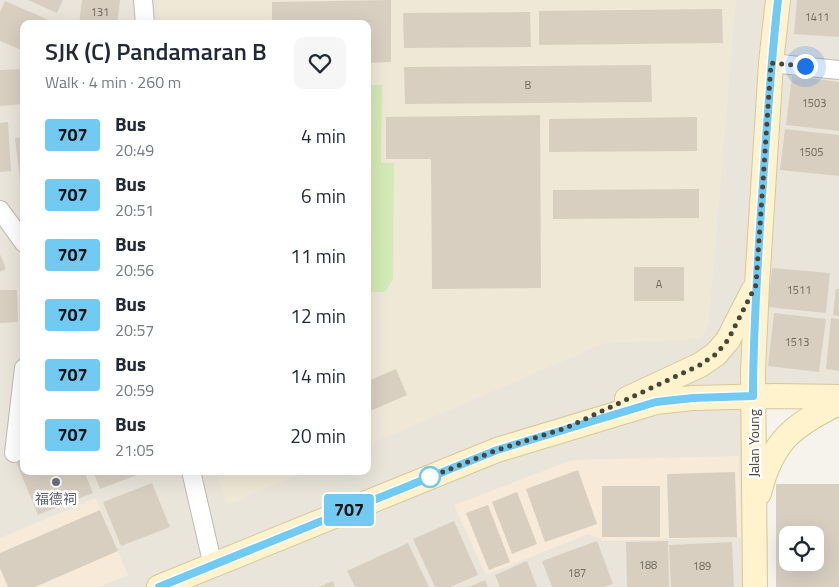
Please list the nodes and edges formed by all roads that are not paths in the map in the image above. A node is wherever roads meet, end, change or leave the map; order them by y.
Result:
1 (143, 0) edge
2 (778, 0) edge
3 (145, 20) edge
4 (771, 63) junction
5 (839, 70) edge
6 (0, 210) edge
7 (20, 238) edge
8 (756, 285) junction
9 (753, 396) junction
10 (839, 397) edge
11 (20, 399) edge
12 (839, 403) edge
13 (566, 428) junction
14 (13, 454) edge
15 (192, 475) edge
16 (754, 514) junction
17 (213, 566) junction
18 (159, 587) edge
19 (755, 587) edge

1 - 3 street
2 - 4 main road, Jalan Young
4 - 5 street
4 - 8 main road, Jalan Young
6 - 7 street
8 - 9 main road, Jalan Young
8 - 13 main road
9 - 10 main road
9 - 13 main road
9 - 16 main road, Jalan Young
11 - 14 street
12 - 16 main road
13 - 17 main road
15 - 17 street
16 - 19 main road, Jalan Young
17 - 18 main road

